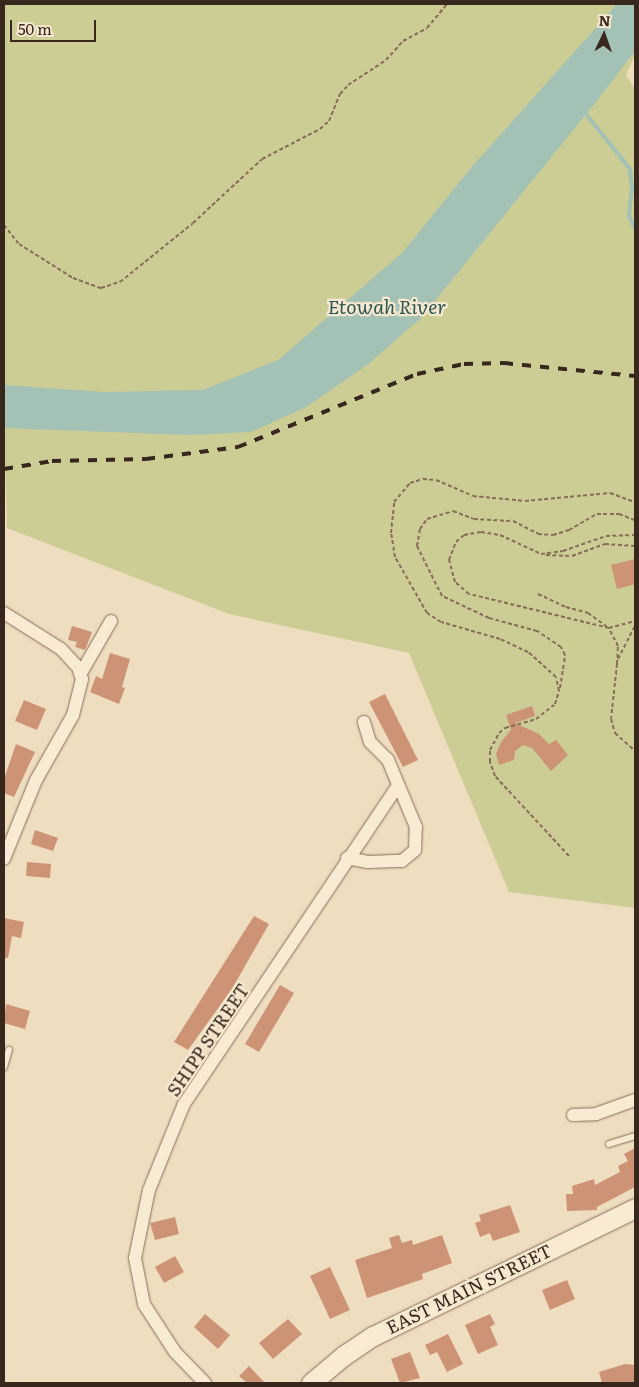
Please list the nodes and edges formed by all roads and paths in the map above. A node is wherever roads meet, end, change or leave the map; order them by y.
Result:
1 (447, 4) edge
2 (4, 225) edge
3 (635, 502) edge
4 (635, 520) edge
5 (635, 536) edge
6 (635, 546) edge
7 (541, 554) junction
8 (538, 594) dead end
9 (4, 613) edge
10 (635, 621) edge
11 (111, 622) dead end
12 (635, 625) edge
13 (609, 628) junction
14 (617, 664) junction
15 (81, 673) junction
16 (559, 690) junction
17 (364, 722) dead end
18 (635, 751) edge
19 (397, 787) junction
20 (569, 856) dead end
21 (347, 858) junction
22 (4, 860) edge
23 (9, 1050) dead end
24 (4, 1067) edge
25 (635, 1100) edge
26 (573, 1115) dead end
27 (635, 1136) edge
28 (609, 1144) dead end
29 (635, 1208) edge
30 (315, 1382) edge
31 (205, 1383) edge

1 - 2 path
3 - 16 path
4 - 16 path
5 - 7 path
6 - 7 path
7 - 13 path
8 - 13 path
9 - 15 street
10 - 13 path
11 - 15 street
12 - 14 path
13 - 14 path
14 - 18 path
15 - 22 street
16 - 20 path
17 - 19 street
19 - 21 street, SHIPP STREET
19 - 21 street
21 - 31 street, SHIPP STREET
23 - 24 lane
25 - 26 street
27 - 28 lane
29 - 30 main road, EAST MAIN STREET

